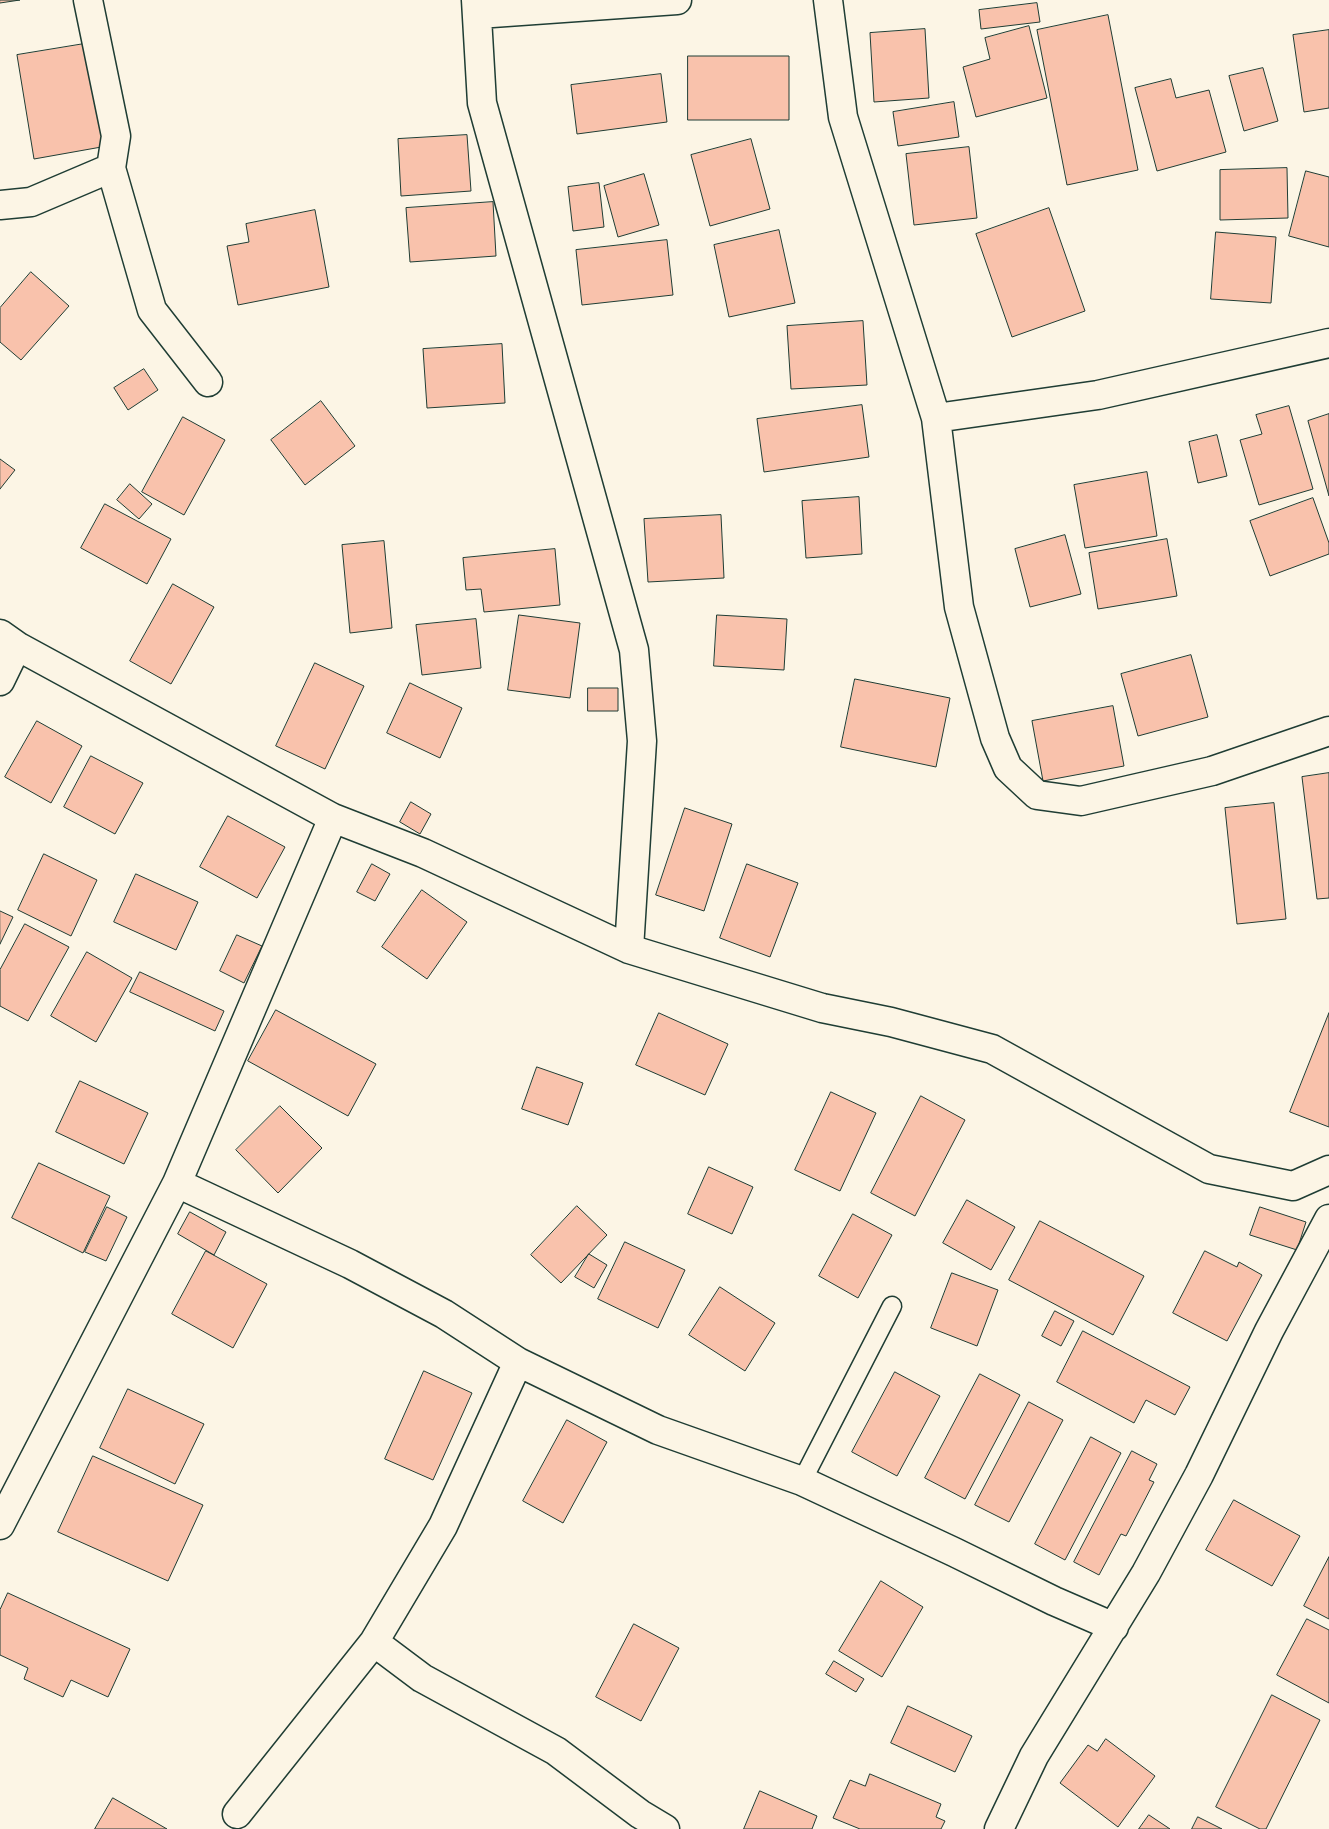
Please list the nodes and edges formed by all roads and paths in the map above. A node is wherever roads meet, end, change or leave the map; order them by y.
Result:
1 (88, 0) edge
2 (677, 0) edge
3 (828, 0) edge
4 (477, 7) edge
5 (111, 168) junction
6 (0, 205) edge
7 (1329, 343) edge
8 (208, 382) dead end
9 (936, 418) junction
10 (9, 640) edge
11 (0, 682) edge
12 (1329, 731) edge
13 (333, 818) junction
14 (629, 949) junction
15 (1329, 1170) edge
16 (177, 1183) junction
17 (1329, 1219) edge
18 (892, 1306) dead end
19 (518, 1362) junction
20 (802, 1482) junction
21 (0, 1525) edge
22 (1114, 1627) junction
23 (374, 1642) junction
24 (237, 1814) dead end
25 (665, 1829) edge
26 (999, 1829) edge

1 - 5 street
2 - 4 street
3 - 9 street
4 - 14 street
5 - 6 street
5 - 8 street
7 - 9 street
9 - 12 street
10 - 11 street
10 - 13 street
13 - 14 street
13 - 16 street
14 - 15 street
16 - 19 street
16 - 21 street
17 - 22 street
18 - 20 lane
19 - 20 street
19 - 23 street
20 - 22 street
22 - 26 street
23 - 24 street
23 - 25 street

